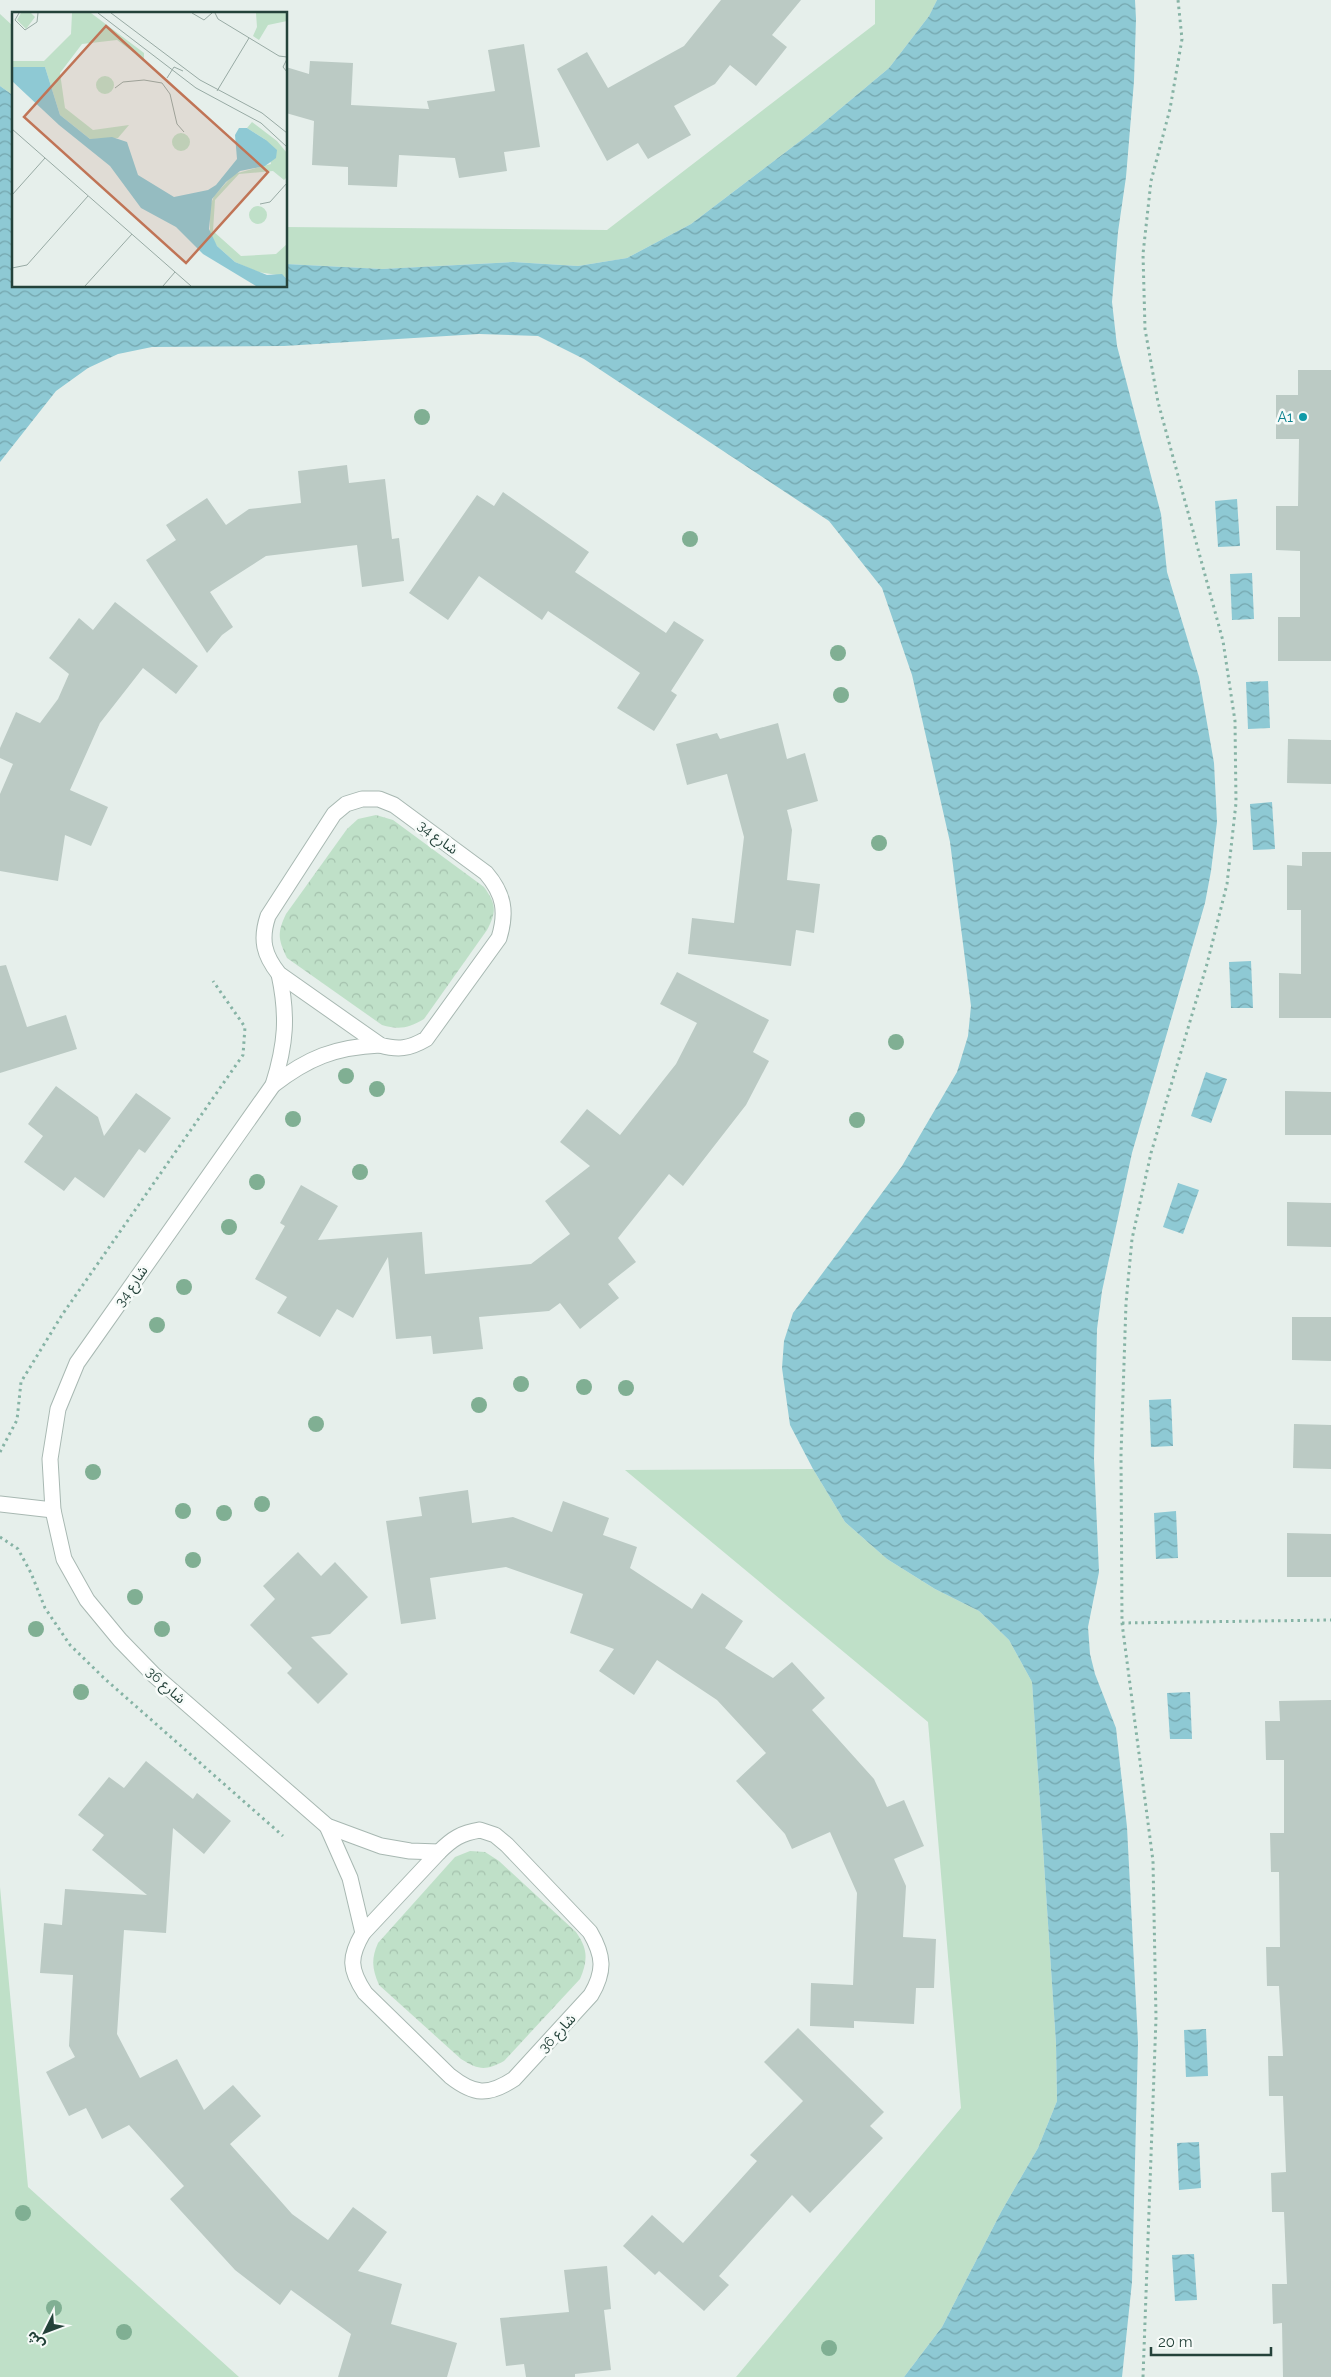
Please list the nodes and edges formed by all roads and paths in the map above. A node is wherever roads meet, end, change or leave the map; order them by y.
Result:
1 (1178, 0) edge
2 (279, 974) junction
3 (213, 981) dead end
4 (380, 1045) junction
5 (273, 1084) junction
6 (0, 1452) edge
7 (0, 1504) edge
8 (53, 1510) junction
9 (1331, 1620) edge
10 (1122, 1623) junction
11 (327, 1826) junction
12 (439, 1852) junction
13 (363, 1933) junction
14 (1142, 2377) edge

1 - 10 path
2 - 4 street, شارع 34
2 - 4 street, شارع 34
2 - 5 street, شارع 34
3 - 6 path
4 - 5 street, شارع 34
5 - 8 street, شارع 34
7 - 8 street
8 - 11 street, شارع 36
9 - 10 path
10 - 14 path
11 - 12 street, شارع 36
11 - 13 street, شارع 36
12 - 13 street, شارع 36
12 - 13 street, شارع 36

